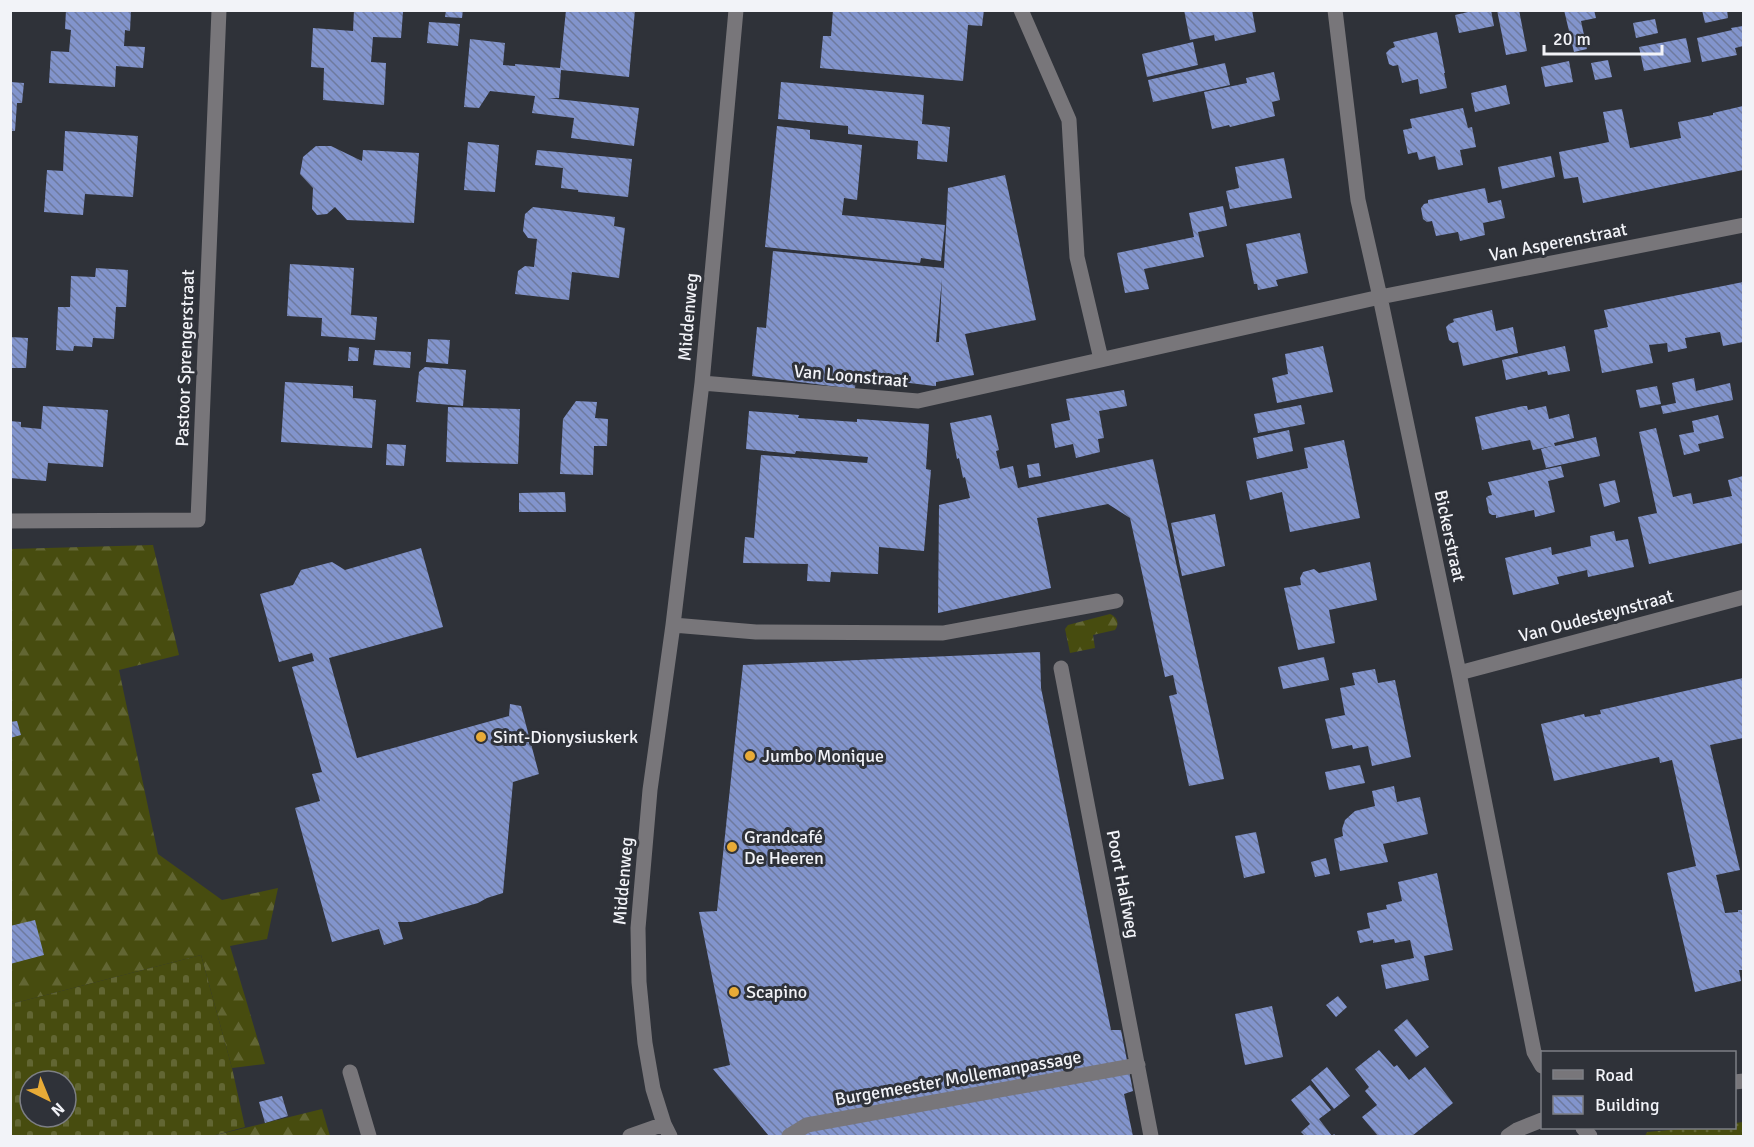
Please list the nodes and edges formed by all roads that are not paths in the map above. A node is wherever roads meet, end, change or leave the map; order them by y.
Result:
1 (219, 10) edge
2 (736, 10) edge
3 (1022, 10) edge
4 (1335, 10) edge
5 (1743, 225) edge
6 (1380, 297) junction
7 (1101, 359) junction
8 (702, 383) junction
9 (10, 521) edge
10 (1743, 597) edge
11 (1116, 601) dead end
12 (673, 626) junction
13 (1061, 668) dead end
14 (1459, 673) junction
15 (1541, 1064) edge
16 (1138, 1065) junction
17 (350, 1072) dead end
18 (1541, 1120) edge
19 (667, 1130) edge
20 (369, 1137) edge
21 (630, 1137) edge
22 (789, 1137) edge
23 (1151, 1137) edge
24 (1508, 1137) edge

1 - 9 street, Pastoor Sprengerstraat
2 - 8 street, Middenweg
3 - 7 street
4 - 6 street, Bickerstraat
5 - 6 street, Van Asperenstraat
6 - 7 street, Van Loonstraat
6 - 14 street, Bickerstraat
7 - 8 street, Van Loonstraat
8 - 12 street, Middenweg
10 - 14 street, Van Oudesteynstraat
11 - 12 street
12 - 19 street, Middenweg
13 - 16 street, Poort Halfweg
14 - 15 street, Bickerstraat
16 - 22 street, Burgemeester Mollemanpassage
16 - 23 street, Poort Halfweg
17 - 20 street
18 - 24 street
19 - 21 street

